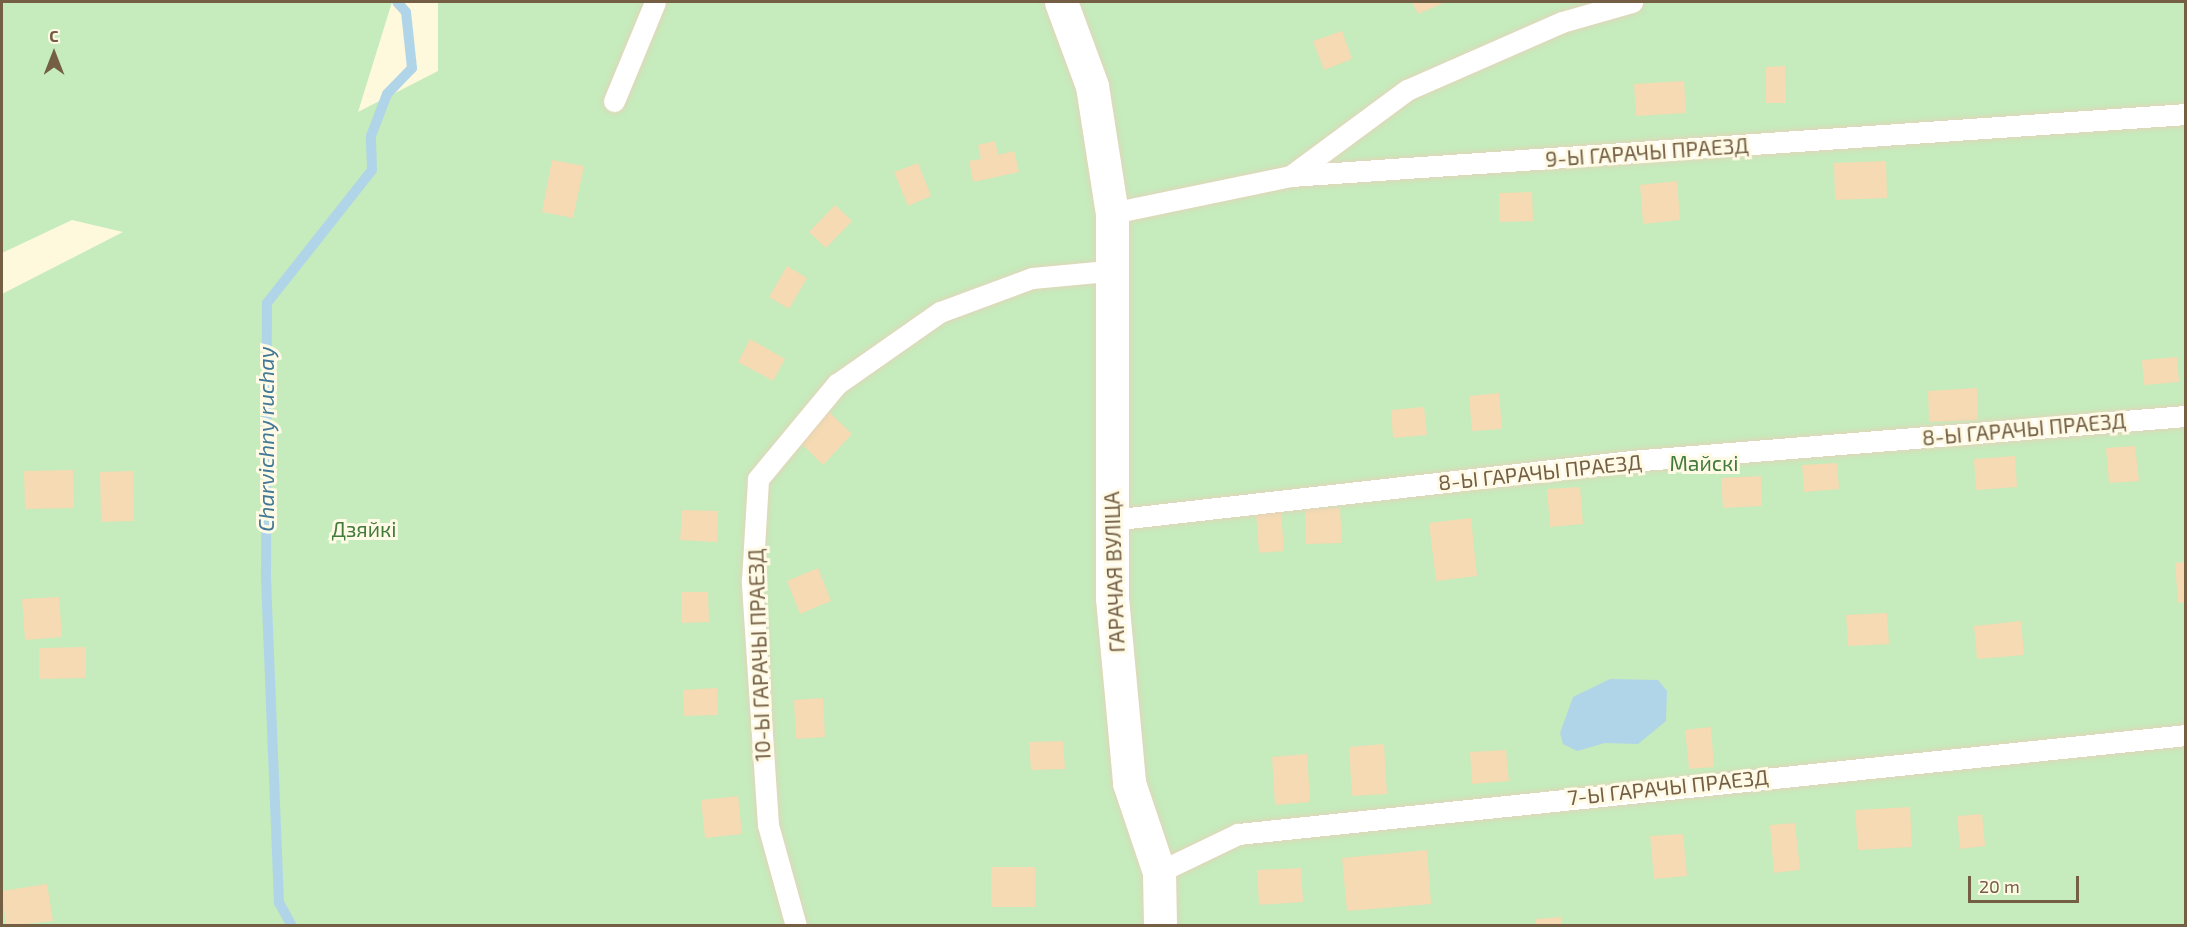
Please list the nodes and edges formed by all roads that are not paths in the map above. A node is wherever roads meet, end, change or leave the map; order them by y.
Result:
1 (655, 2) edge
2 (1061, 2) edge
3 (1632, 2) edge
4 (614, 101) dead end
5 (2186, 114) edge
6 (1291, 176) junction
7 (1112, 213) junction
8 (1108, 271) junction
9 (2186, 416) edge
10 (1111, 520) junction
11 (2186, 735) edge
12 (1159, 872) junction
13 (796, 926) edge
14 (1160, 926) edge

1 - 4 lane
2 - 7 street, ГАРАЧАЯ ВУЛІЦА
3 - 6 lane
5 - 6 lane, 9-Ы ГАРАЧЫ ПРАЕЗД
6 - 7 lane, 9-Ы ГАРАЧЫ ПРАЕЗД
7 - 8 street, ГАРАЧАЯ ВУЛІЦА
8 - 10 street, ГАРАЧАЯ ВУЛІЦА
8 - 13 lane, 10-Ы ГАРАЧЫ ПРАЕЗД
9 - 10 lane, 8-Ы ГАРАЧЫ ПРАЕЗД
10 - 12 street, ГАРАЧАЯ ВУЛІЦА
11 - 12 lane, 7-Ы ГАРАЧЫ ПРАЕЗД
12 - 14 street, ГАРАЧАЯ ВУЛІЦА

